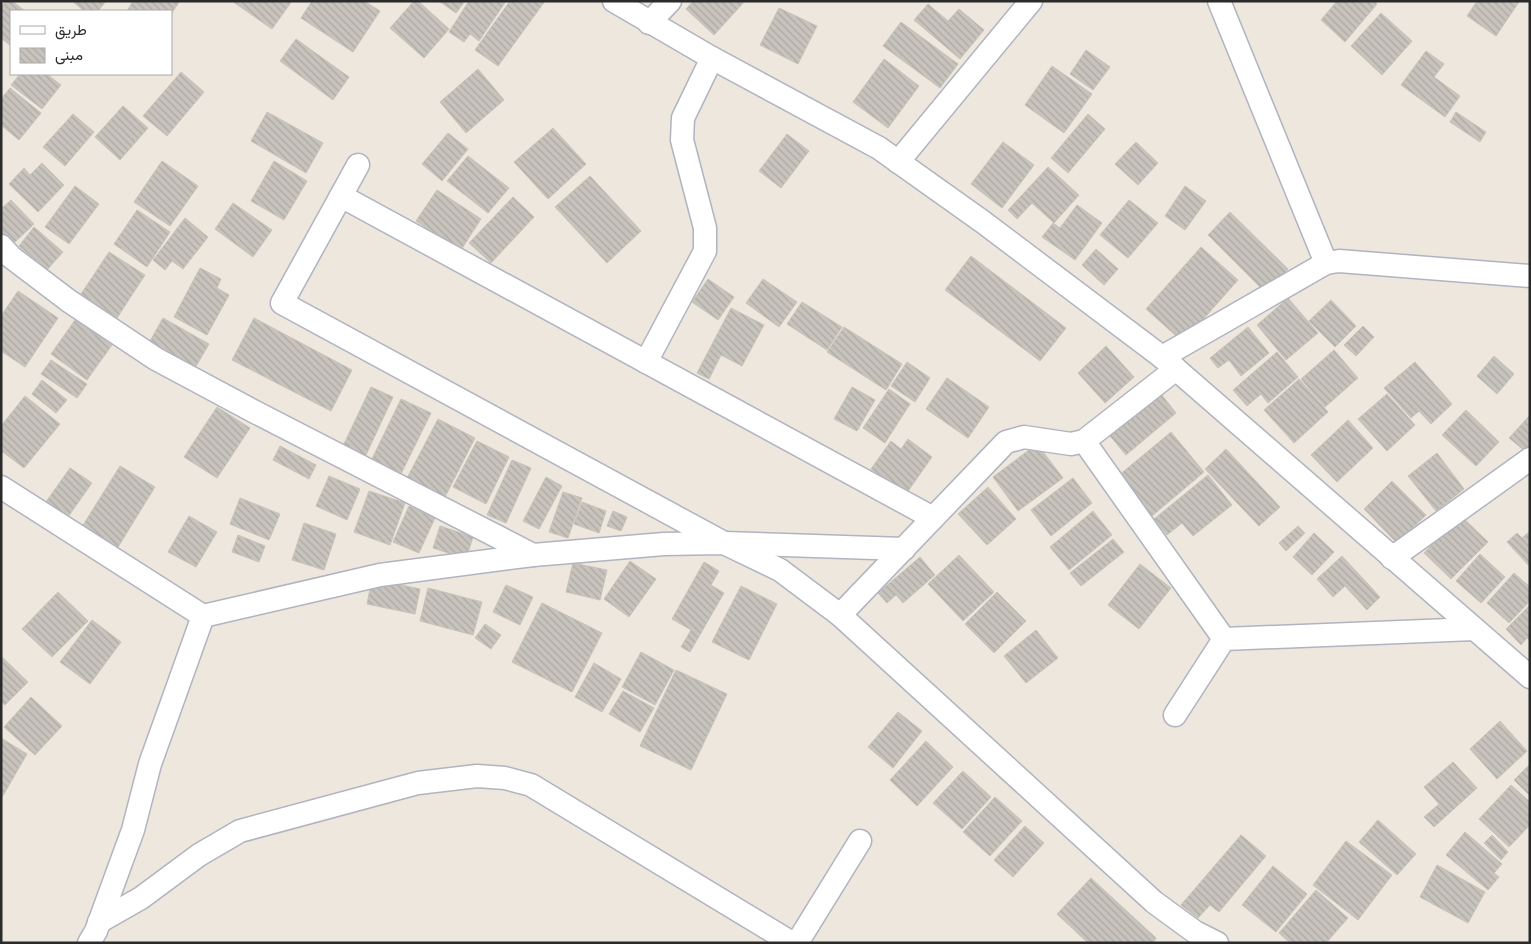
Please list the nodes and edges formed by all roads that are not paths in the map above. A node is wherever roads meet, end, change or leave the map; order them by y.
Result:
1 (614, 1) edge
2 (670, 1) edge
3 (1031, 1) edge
4 (1219, 1) edge
5 (649, 23) junction
6 (712, 58) junction
7 (898, 162) junction
8 (358, 165) dead end
9 (342, 196) junction
10 (1, 246) edge
11 (1326, 263) junction
12 (1530, 276) edge
13 (646, 362) junction
14 (1169, 363) junction
15 (1084, 441) junction
16 (1530, 459) edge
17 (1, 487) edge
18 (933, 518) junction
19 (724, 543) junction
20 (904, 549) junction
21 (532, 555) junction
22 (1392, 558) junction
23 (840, 615) junction
24 (203, 616) junction
25 (1474, 628) junction
26 (1224, 639) junction
27 (1530, 677) edge
28 (1175, 715) dead end
29 (860, 841) dead end
30 (99, 922) junction
31 (89, 943) edge
32 (792, 943) edge
33 (797, 943) edge
34 (1217, 943) edge

1 - 5 street
2 - 5 street
3 - 7 street
4 - 11 street
5 - 6 street
6 - 7 street
6 - 13 street
7 - 14 street
8 - 9 street
9 - 13 street
9 - 19 street
10 - 21 street
11 - 12 street
11 - 14 street
13 - 18 street
14 - 15 street
14 - 22 street
15 - 18 street
15 - 26 street
16 - 22 street
17 - 24 street
18 - 20 street
19 - 20 street
19 - 21 street
19 - 23 street
20 - 23 street
21 - 24 street
22 - 25 street
23 - 34 street
24 - 30 street
25 - 26 street
25 - 27 street
26 - 28 street
29 - 33 street
30 - 31 street
30 - 32 street

